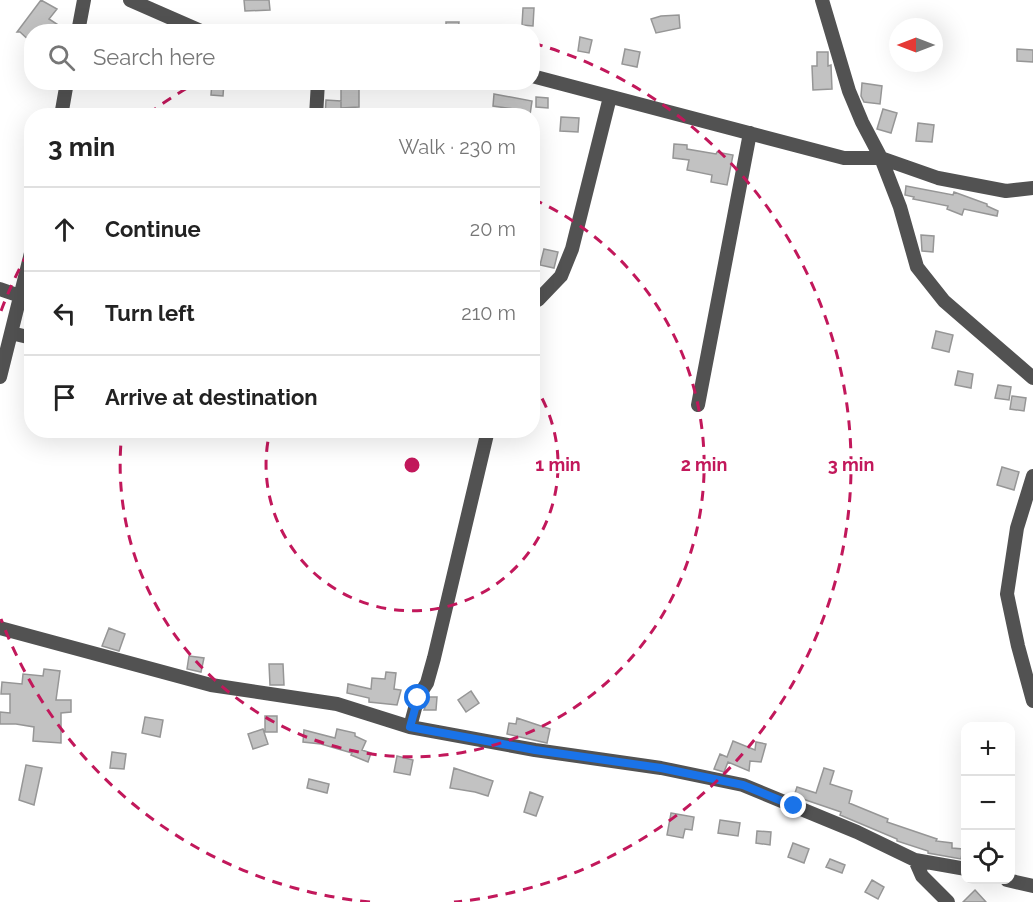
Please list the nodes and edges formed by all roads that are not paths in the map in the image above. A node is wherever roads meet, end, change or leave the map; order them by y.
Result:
1 (84, 0) edge
2 (130, 0) edge
3 (822, 0) edge
4 (80, 24) edge
5 (185, 24) edge
6 (540, 78) edge
7 (66, 90) edge
8 (318, 90) edge
9 (610, 97) junction
10 (63, 108) edge
11 (316, 108) edge
12 (750, 134) junction
13 (881, 158) junction
14 (1033, 188) edge
15 (24, 285) edge
16 (0, 289) edge
17 (20, 296) junction
18 (540, 298) edge
19 (11, 333) junction
20 (24, 336) edge
21 (0, 377) edge
22 (1033, 378) edge
23 (698, 405) dead end
24 (486, 438) edge
25 (1033, 476) edge
26 (0, 628) edge
27 (1033, 700) edge
28 (410, 727) junction
29 (915, 860) junction
30 (961, 868) edge
31 (1015, 881) edge
32 (1033, 886) edge
33 (948, 902) edge

1 - 4 street
2 - 5 street
3 - 13 street
6 - 9 street
7 - 10 street
8 - 11 street
9 - 12 street
9 - 18 street
12 - 13 street
12 - 23 street
13 - 14 street
13 - 22 street
15 - 17 street
16 - 17 street
17 - 19 street
19 - 20 street
19 - 21 street
24 - 28 street
25 - 27 street
26 - 28 street
28 - 29 street
29 - 30 street
29 - 33 street
31 - 32 street

